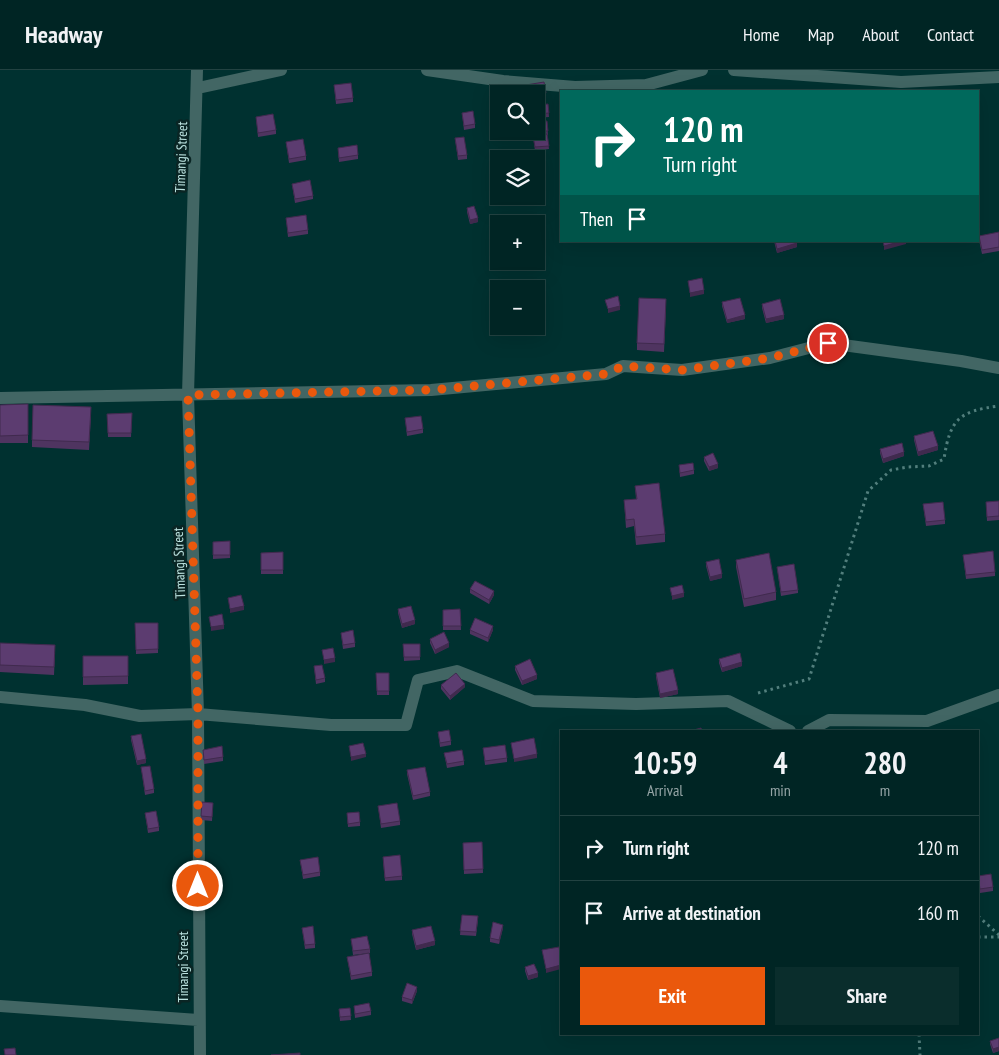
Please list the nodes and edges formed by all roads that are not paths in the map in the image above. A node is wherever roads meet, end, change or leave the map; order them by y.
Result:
1 (197, 70) edge
2 (281, 70) edge
3 (427, 70) edge
4 (702, 70) edge
5 (734, 70) edge
6 (999, 77) edge
7 (198, 88) junction
8 (999, 368) edge
9 (188, 395) junction
10 (0, 398) edge
11 (999, 695) edge
12 (0, 697) edge
13 (198, 714) junction
14 (788, 730) edge
15 (810, 730) edge
16 (0, 1006) edge
17 (198, 1020) junction
18 (200, 1055) edge

1 - 7 street, Timangi Street
2 - 7 street
3 - 4 street
5 - 6 street
7 - 9 street, Timangi Street
8 - 9 street
9 - 10 street
9 - 13 street, Timangi Street
11 - 15 street
12 - 13 street
13 - 14 street
13 - 17 street, Timangi Street
16 - 17 street
17 - 18 street, Timangi Street

